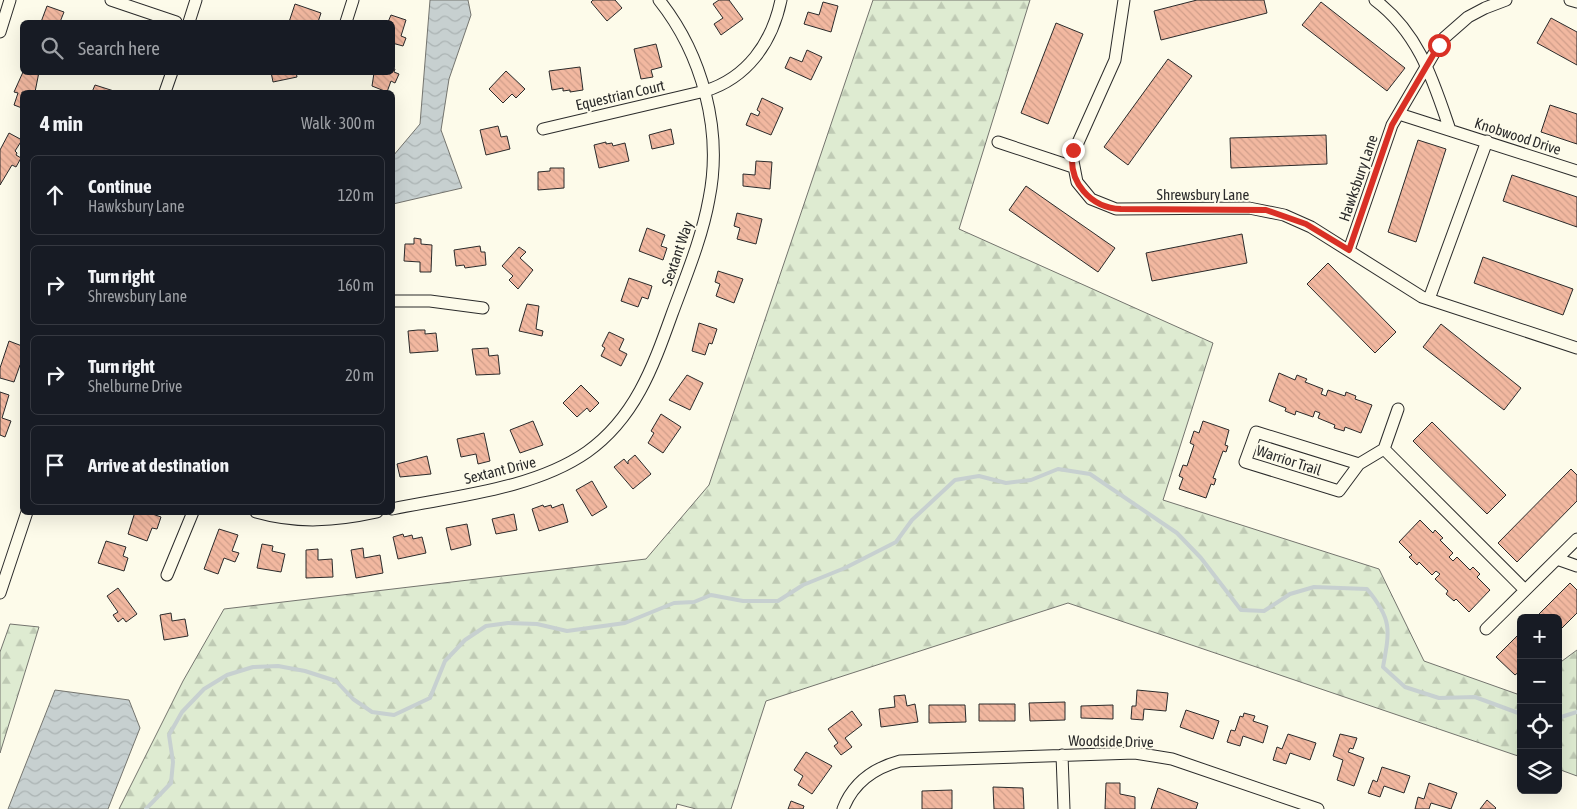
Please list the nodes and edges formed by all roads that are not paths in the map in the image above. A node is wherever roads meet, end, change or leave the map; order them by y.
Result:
1 (10, 0) edge
2 (111, 0) edge
3 (196, 0) edge
4 (354, 0) edge
5 (659, 0) edge
6 (780, 0) edge
7 (1124, 0) edge
8 (1375, 0) edge
9 (1506, 0) edge
10 (1570, 0) edge
11 (1577, 2) edge
12 (170, 20) edge
13 (190, 20) edge
14 (347, 20) edge
15 (0, 32) edge
16 (1427, 64) junction
17 (171, 75) edge
18 (166, 90) edge
19 (704, 91) junction
20 (1399, 114) junction
21 (542, 128) dead end
22 (1450, 130) junction
23 (1487, 141) junction
24 (998, 142) dead end
25 (1073, 167) junction
26 (1577, 171) edge
27 (1349, 250) junction
28 (1429, 299) junction
29 (395, 301) edge
30 (483, 308) dead end
31 (1577, 348) edge
32 (1398, 409) dead end
33 (625, 415) joint
34 (1384, 449) junction
35 (1359, 464) junction
36 (395, 508) edge
37 (27, 515) edge
38 (192, 515) edge
39 (269, 515) edge
40 (364, 515) edge
41 (1577, 539) edge
42 (1557, 559) junction
43 (1577, 566) edge
44 (167, 575) dead end
45 (1525, 590) junction
46 (0, 593) edge
47 (1486, 629) dead end
48 (1062, 755) junction
49 (1296, 805) edge
50 (843, 809) edge
51 (1064, 809) edge
52 (1318, 809) edge

1 - 15 street
2 - 12 street
3 - 13 street
4 - 14 street
5 - 19 street, Sextant Way
6 - 19 street, Equestrian Court
7 - 25 street
8 - 16 street, Knobwood Drive
9 - 16 street, Hawksbury Lane
10 - 11 street
16 - 20 street, Hawksbury Lane
16 - 22 street, Knobwood Drive
17 - 18 street
19 - 21 street, Equestrian Court
19 - 33 street, Sextant Way
20 - 22 street, Knobwood Drive
20 - 27 street, Hawksbury Lane
22 - 23 street, Knobwood Drive
23 - 26 street, Knobwood Drive
23 - 28 street
24 - 25 street
25 - 27 street, Shrewsbury Lane
27 - 28 street, Shrewsbury Lane
28 - 31 street, Shrewsbury Lane
29 - 30 street
32 - 34 street
33 - 36 street, Sextant Drive
34 - 35 street, Warrior Trail
34 - 45 street
35 - 35 street, Warrior Trail
37 - 46 street
38 - 44 street
39 - 40 street
41 - 42 street
42 - 43 street
42 - 45 street
45 - 47 street
48 - 49 street, Woodside Drive
48 - 50 street, Woodside Drive
48 - 51 street
49 - 52 street, Woodside Drive

